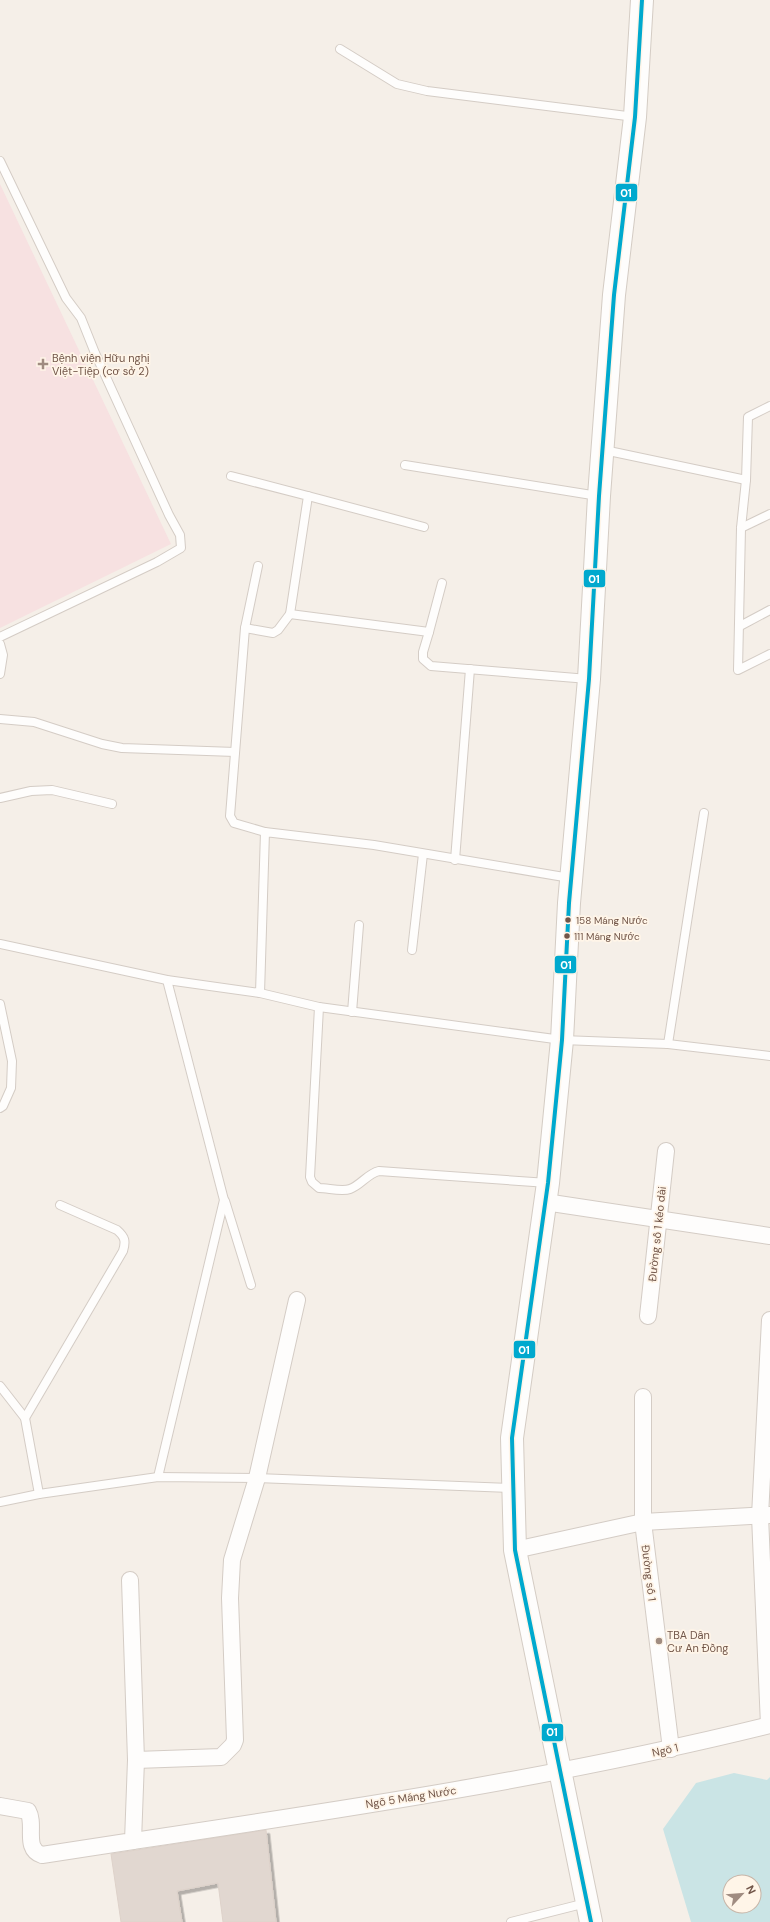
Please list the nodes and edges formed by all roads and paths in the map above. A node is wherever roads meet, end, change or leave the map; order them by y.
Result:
1 (642, 0) edge
2 (340, 49) dead end
3 (635, 117) junction
4 (0, 161) edge
5 (770, 406) edge
6 (604, 450) junction
7 (405, 465) dead end
8 (231, 476) dead end
9 (746, 480) junction
10 (308, 496) junction
11 (599, 496) junction
12 (770, 514) edge
13 (424, 527) dead end
14 (741, 528) junction
15 (258, 566) dead end
16 (442, 583) dead end
17 (770, 610) edge
18 (290, 614) junction
19 (740, 626) junction
20 (245, 628) junction
21 (429, 632) junction
22 (0, 637) edge
23 (0, 644) edge
24 (770, 654) edge
25 (470, 669) junction
26 (0, 674) edge
27 (589, 679) junction
28 (0, 719) edge
29 (235, 752) junction
30 (0, 798) edge
31 (112, 804) dead end
32 (704, 813) dead end
33 (265, 832) junction
34 (423, 854) junction
35 (455, 860) junction
36 (571, 879) junction
37 (358, 925) dead end
38 (0, 944) edge
39 (412, 950) dead end
40 (167, 980) junction
41 (260, 993) junction
42 (0, 1004) edge
43 (319, 1007) junction
44 (352, 1012) junction
45 (562, 1040) junction
46 (668, 1044) junction
47 (770, 1056) edge
48 (0, 1108) edge
49 (666, 1151) dead end
50 (546, 1193) junction
51 (224, 1200) junction
52 (60, 1205) dead end
53 (658, 1219) junction
54 (770, 1236) edge
55 (251, 1285) dead end
56 (297, 1300) dead end
57 (648, 1316) dead end
58 (770, 1320) edge
59 (0, 1386) edge
60 (643, 1397) dead end
61 (25, 1418) junction
62 (158, 1477) junction
63 (257, 1478) junction
64 (512, 1488) junction
65 (39, 1494) junction
66 (0, 1502) edge
67 (765, 1515) edge
68 (643, 1522) junction
69 (515, 1550) junction
70 (130, 1580) dead end
71 (770, 1725) edge
72 (671, 1749) junction
73 (136, 1760) junction
74 (560, 1772) junction
75 (0, 1806) edge
76 (133, 1841) junction
77 (589, 1912) edge
78 (532, 1920) edge
79 (511, 1922) edge

1 - 3 main road
2 - 3 lane
3 - 6 main road
4 - 22 lane
5 - 9 lane
6 - 9 lane
6 - 11 main road
7 - 11 lane
8 - 10 lane
9 - 14 lane
10 - 13 lane
10 - 18 lane
11 - 27 main road
12 - 14 lane
14 - 19 lane
15 - 20 lane
16 - 21 lane
17 - 19 lane
18 - 20 lane
18 - 21 lane
19 - 24 lane
20 - 29 lane
21 - 25 lane
23 - 26 lane
25 - 27 lane
25 - 35 lane
27 - 36 main road
28 - 29 lane
29 - 33 lane
30 - 31 lane
32 - 46 lane
33 - 34 lane
33 - 41 lane
34 - 35 lane
34 - 39 lane
35 - 36 lane
36 - 45 main road
37 - 44 lane
38 - 40 lane
40 - 41 lane
40 - 51 lane
41 - 43 lane
42 - 48 lane
43 - 44 lane
43 - 50 lane
44 - 45 lane
45 - 46 lane
45 - 50 main road
46 - 47 lane
49 - 53 street, Đường số 1 kéo dài
50 - 53 street
50 - 64 main road
51 - 55 lane
51 - 62 lane
52 - 61 lane
53 - 54 street
53 - 57 street, Đường số 1 kéo dài
56 - 63 street
58 - 67 street
59 - 61 lane
60 - 68 street, Đường số 1
61 - 65 lane
62 - 63 lane
62 - 65 lane
63 - 64 lane
63 - 73 street
64 - 69 main road
65 - 66 lane
67 - 68 street
67 - 71 street
68 - 69 street
68 - 72 street, Đường số 1
69 - 74 main road
70 - 73 street
71 - 72 street, Ngõ 1
72 - 74 street, Ngõ 1
73 - 76 street
74 - 76 street, Ngõ 5 Máng Nước
74 - 77 main road
75 - 76 street, Ngõ 5 Máng Nước
77 - 78 lane
78 - 79 lane

